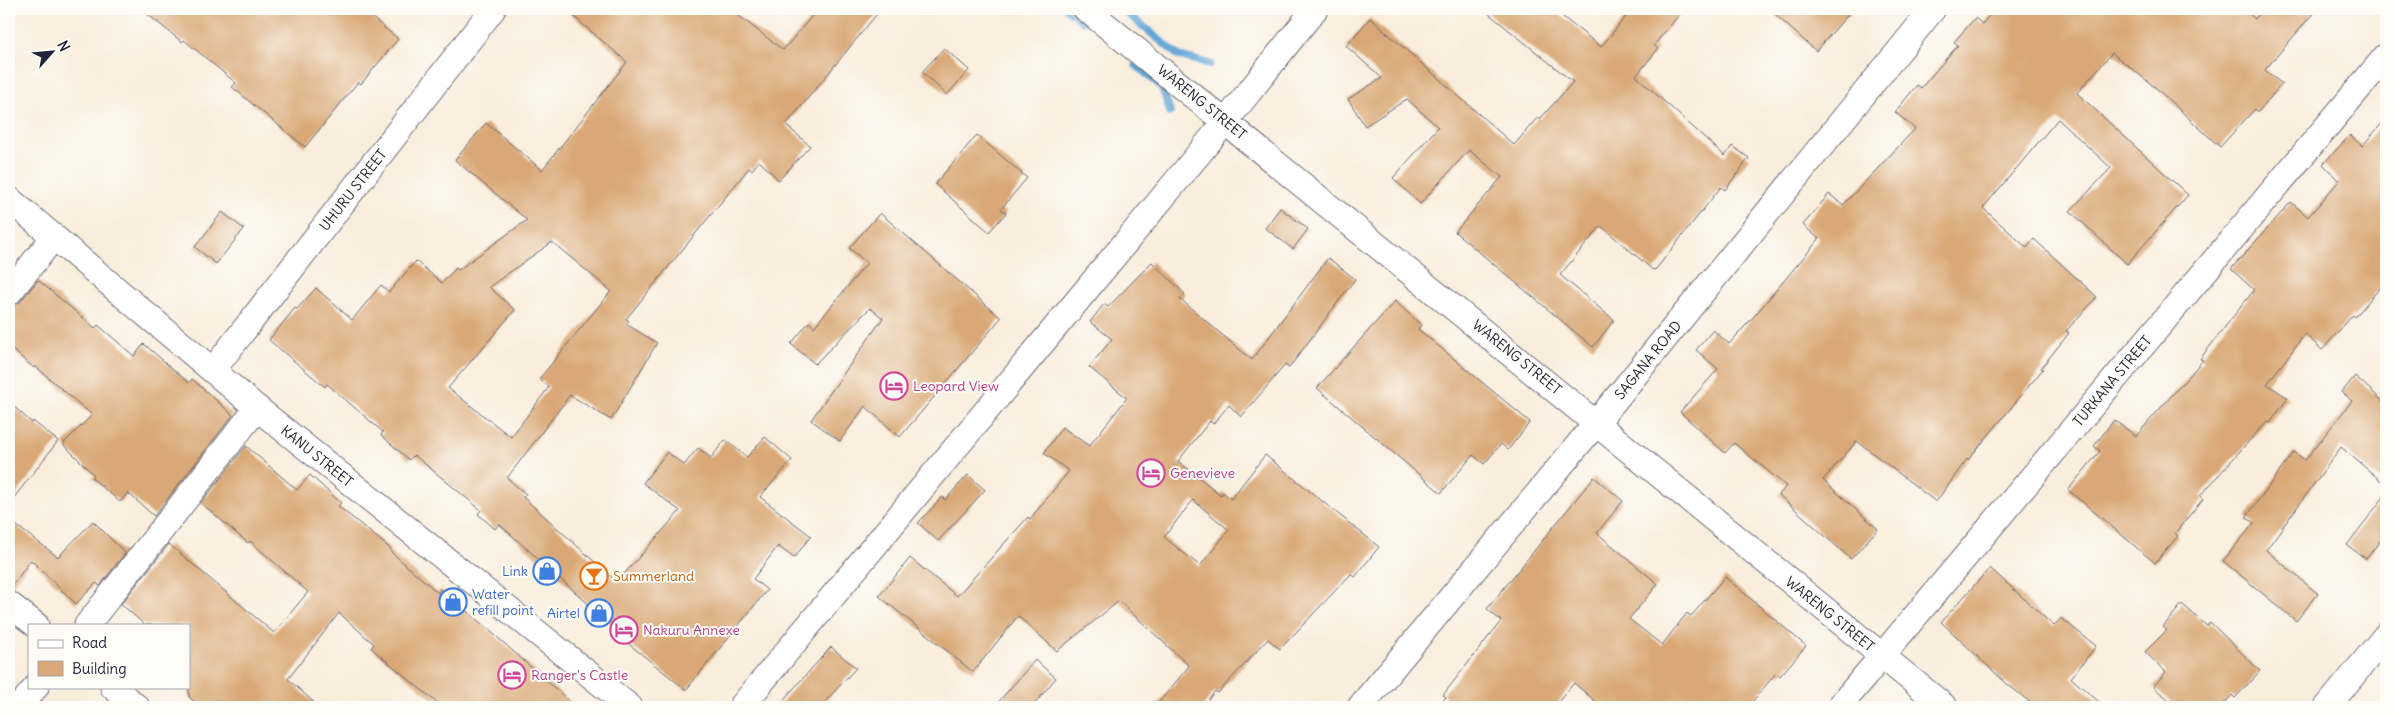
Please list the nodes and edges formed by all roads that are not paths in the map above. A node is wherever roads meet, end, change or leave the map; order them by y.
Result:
1 (493, 9) edge
2 (1086, 9) edge
3 (1315, 9) edge
4 (1932, 9) edge
5 (2386, 56) edge
6 (1226, 121) junction
7 (9, 199) edge
8 (54, 237) junction
9 (9, 293) edge
10 (213, 370) junction
11 (257, 408) junction
12 (1597, 422) junction
13 (9, 604) edge
14 (35, 624) edge
15 (88, 624) edge
16 (2386, 635) edge
17 (1880, 656) junction
18 (35, 688) edge
19 (114, 688) edge
20 (19, 707) edge
21 (138, 707) edge
22 (630, 707) edge
23 (741, 707) edge
24 (1360, 707) edge
25 (1839, 707) edge
26 (1945, 707) edge
27 (2327, 707) edge

1 - 10 street, UHURU STREET
2 - 6 street, WARENG STREET
3 - 6 street
4 - 12 street, SAGANA ROAD
5 - 17 street, TURKANA STREET
6 - 12 street, WARENG STREET
6 - 23 street
7 - 8 street, KANU STREET
8 - 9 street
8 - 10 street, KANU STREET
10 - 11 street, KANU STREET
11 - 15 street
11 - 22 street, KANU STREET
12 - 17 street, WARENG STREET
12 - 24 street, SAGANA ROAD
13 - 14 street
16 - 27 street
17 - 25 street, TURKANA STREET
17 - 26 street, WARENG STREET
18 - 20 street
19 - 21 street

